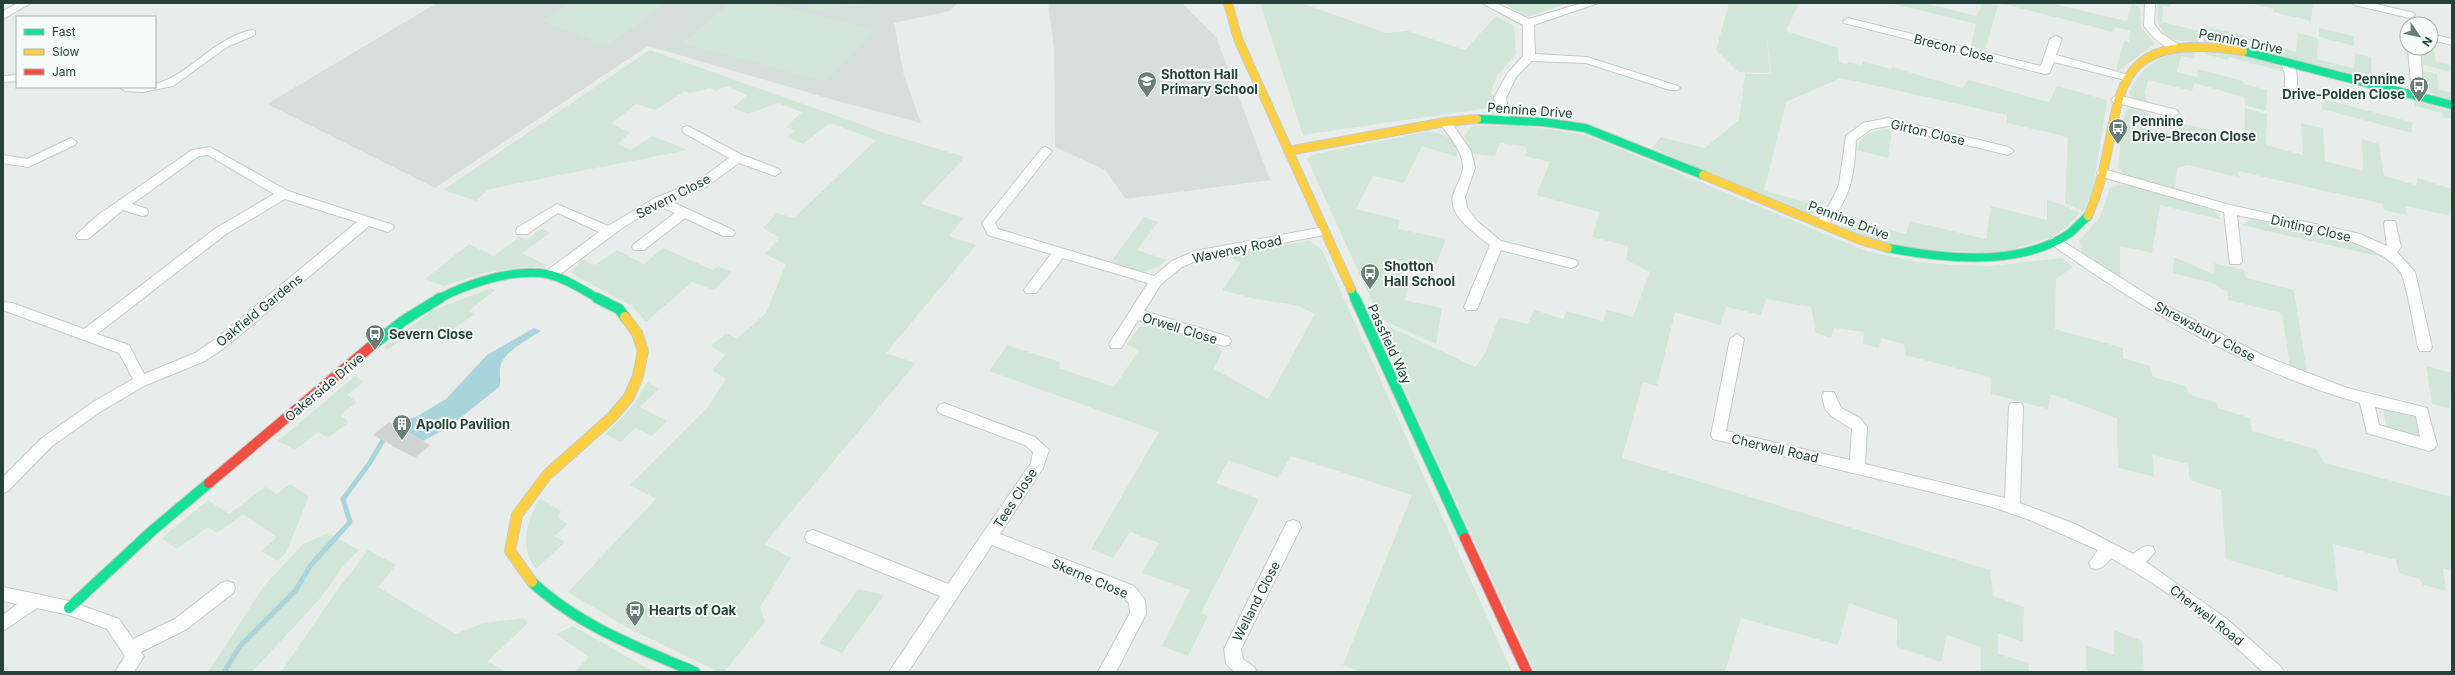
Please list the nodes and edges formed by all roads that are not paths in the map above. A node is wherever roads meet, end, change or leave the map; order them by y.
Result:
1 (26, 3) edge
2 (1228, 3) edge
3 (1487, 3) edge
4 (1593, 3) edge
5 (2150, 3) edge
6 (2358, 3) edge
7 (2410, 15) edge
8 (3, 16) edge
9 (1848, 21) dead end
10 (1528, 23) junction
11 (251, 33) dead end
12 (2056, 39) dead end
13 (2439, 39) edge
14 (2452, 42) edge
15 (2174, 46) junction
16 (2415, 56) edge
17 (1529, 57) junction
18 (2050, 57) junction
19 (2287, 63) junction
20 (2125, 77) junction
21 (16, 78) edge
22 (3, 79) edge
23 (130, 88) edge
24 (1674, 88) dead end
25 (2291, 88) dead end
26 (2418, 96) junction
27 (2117, 99) junction
28 (2452, 105) edge
29 (2173, 113) dead end
30 (1504, 120) junction
31 (1445, 122) junction
32 (688, 130) dead end
33 (71, 142) dead end
34 (1046, 151) dead end
35 (1288, 151) junction
36 (2008, 151) dead end
37 (738, 158) junction
38 (3, 159) edge
39 (775, 172) dead end
40 (2103, 173) junction
41 (284, 194) junction
42 (659, 201) junction
43 (122, 205) junction
44 (2230, 209) junction
45 (142, 212) dead end
46 (684, 213) junction
47 (367, 221) junction
48 (1821, 224) junction
49 (2390, 224) dead end
50 (388, 228) dead end
51 (522, 231) dead end
52 (608, 231) junction
53 (1324, 231) junction
54 (728, 233) dead end
55 (83, 236) dead end
56 (2056, 241) junction
57 (1497, 244) junction
58 (639, 247) dead end
59 (1060, 252) junction
60 (2390, 253) junction
61 (2235, 260) dead end
62 (1571, 263) dead end
63 (550, 275) junction
64 (1156, 282) junction
65 (1031, 290) dead end
66 (7, 306) dead end
67 (1471, 307) dead end
68 (1136, 314) junction
69 (86, 335) junction
70 (1737, 339) dead end
71 (1224, 341) dead end
72 (1116, 344) dead end
73 (2425, 347) dead end
74 (141, 381) junction
75 (1829, 396) dead end
76 (2366, 398) junction
77 (2016, 407) dead end
78 (944, 409) dead end
79 (1857, 468) junction
80 (3, 486) edge
81 (2012, 507) junction
82 (1293, 527) dead end
83 (812, 537) dead end
84 (990, 537) junction
85 (2109, 548) junction
86 (2097, 563) dead end
87 (227, 588) dead end
88 (952, 593) junction
89 (3, 594) edge
90 (34, 602) junction
91 (69, 608) junction
92 (3, 624) edge
93 (130, 649) junction
94 (124, 672) edge
95 (695, 672) edge
96 (898, 672) edge
97 (1107, 672) edge
98 (1248, 672) edge
99 (1527, 672) edge
100 (2275, 672) edge

1 - 8 street
2 - 35 street, Passfield Way
3 - 10 street
4 - 10 street
5 - 15 street
6 - 7 street
9 - 18 street, Brecon Close
10 - 17 street
11 - 23 street
12 - 18 street, Brecon Close
13 - 14 street
15 - 19 street, Pennine Drive
15 - 20 street, Pennine Drive
16 - 26 street
17 - 24 street
17 - 30 street
18 - 20 street
19 - 25 street
19 - 26 street, Pennine Drive
20 - 27 street, Pennine Drive
21 - 22 street
26 - 28 street, Pennine Drive
27 - 29 street
27 - 40 street, Pennine Drive
30 - 31 street, Pennine Drive
30 - 48 street, Pennine Drive
31 - 35 street, Pennine Drive
31 - 57 street
32 - 37 street
33 - 38 street
34 - 59 street
35 - 53 street, Passfield Way
36 - 48 street, Girton Close
37 - 39 street
37 - 42 street, Severn Close
40 - 44 street, Dinting Close
40 - 56 street, Pennine Drive
41 - 43 street
41 - 47 street
41 - 69 street
42 - 46 street
42 - 52 street, Severn Close
43 - 45 street
43 - 55 street
44 - 60 street, Dinting Close
44 - 61 street
46 - 54 street
46 - 58 street
47 - 50 street
47 - 74 street, Oakfield Gardens
48 - 56 street, Pennine Drive
49 - 60 street
51 - 52 street
52 - 63 street, Severn Close
53 - 64 street, Waveney Road
53 - 99 street, Passfield Way
56 - 76 street, Shrewsbury Close
57 - 62 street
57 - 67 street
59 - 64 street
59 - 65 street
60 - 73 street, Dinting Close
63 - 91 street, Oakerside Drive
63 - 95 street, Oakerside Drive
64 - 68 street, Waveney Road
66 - 69 street
68 - 71 street, Orwell Close
68 - 72 street, Waveney Road
69 - 74 street
70 - 79 street, Cherwell Road
74 - 80 street, Oakfield Gardens
75 - 79 street
76 - 76 street, Shrewsbury Close
77 - 81 street
78 - 84 street, Tees Close
79 - 81 street, Cherwell Road
81 - 85 street, Cherwell Road
82 - 98 street, Welland Close
83 - 88 street
84 - 88 street, Tees Close
84 - 97 street, Skerne Close
85 - 86 street
85 - 100 street, Cherwell Road
87 - 93 street
88 - 96 street, Tees Close
89 - 90 street
90 - 91 street
90 - 92 street
91 - 93 street
93 - 94 street

